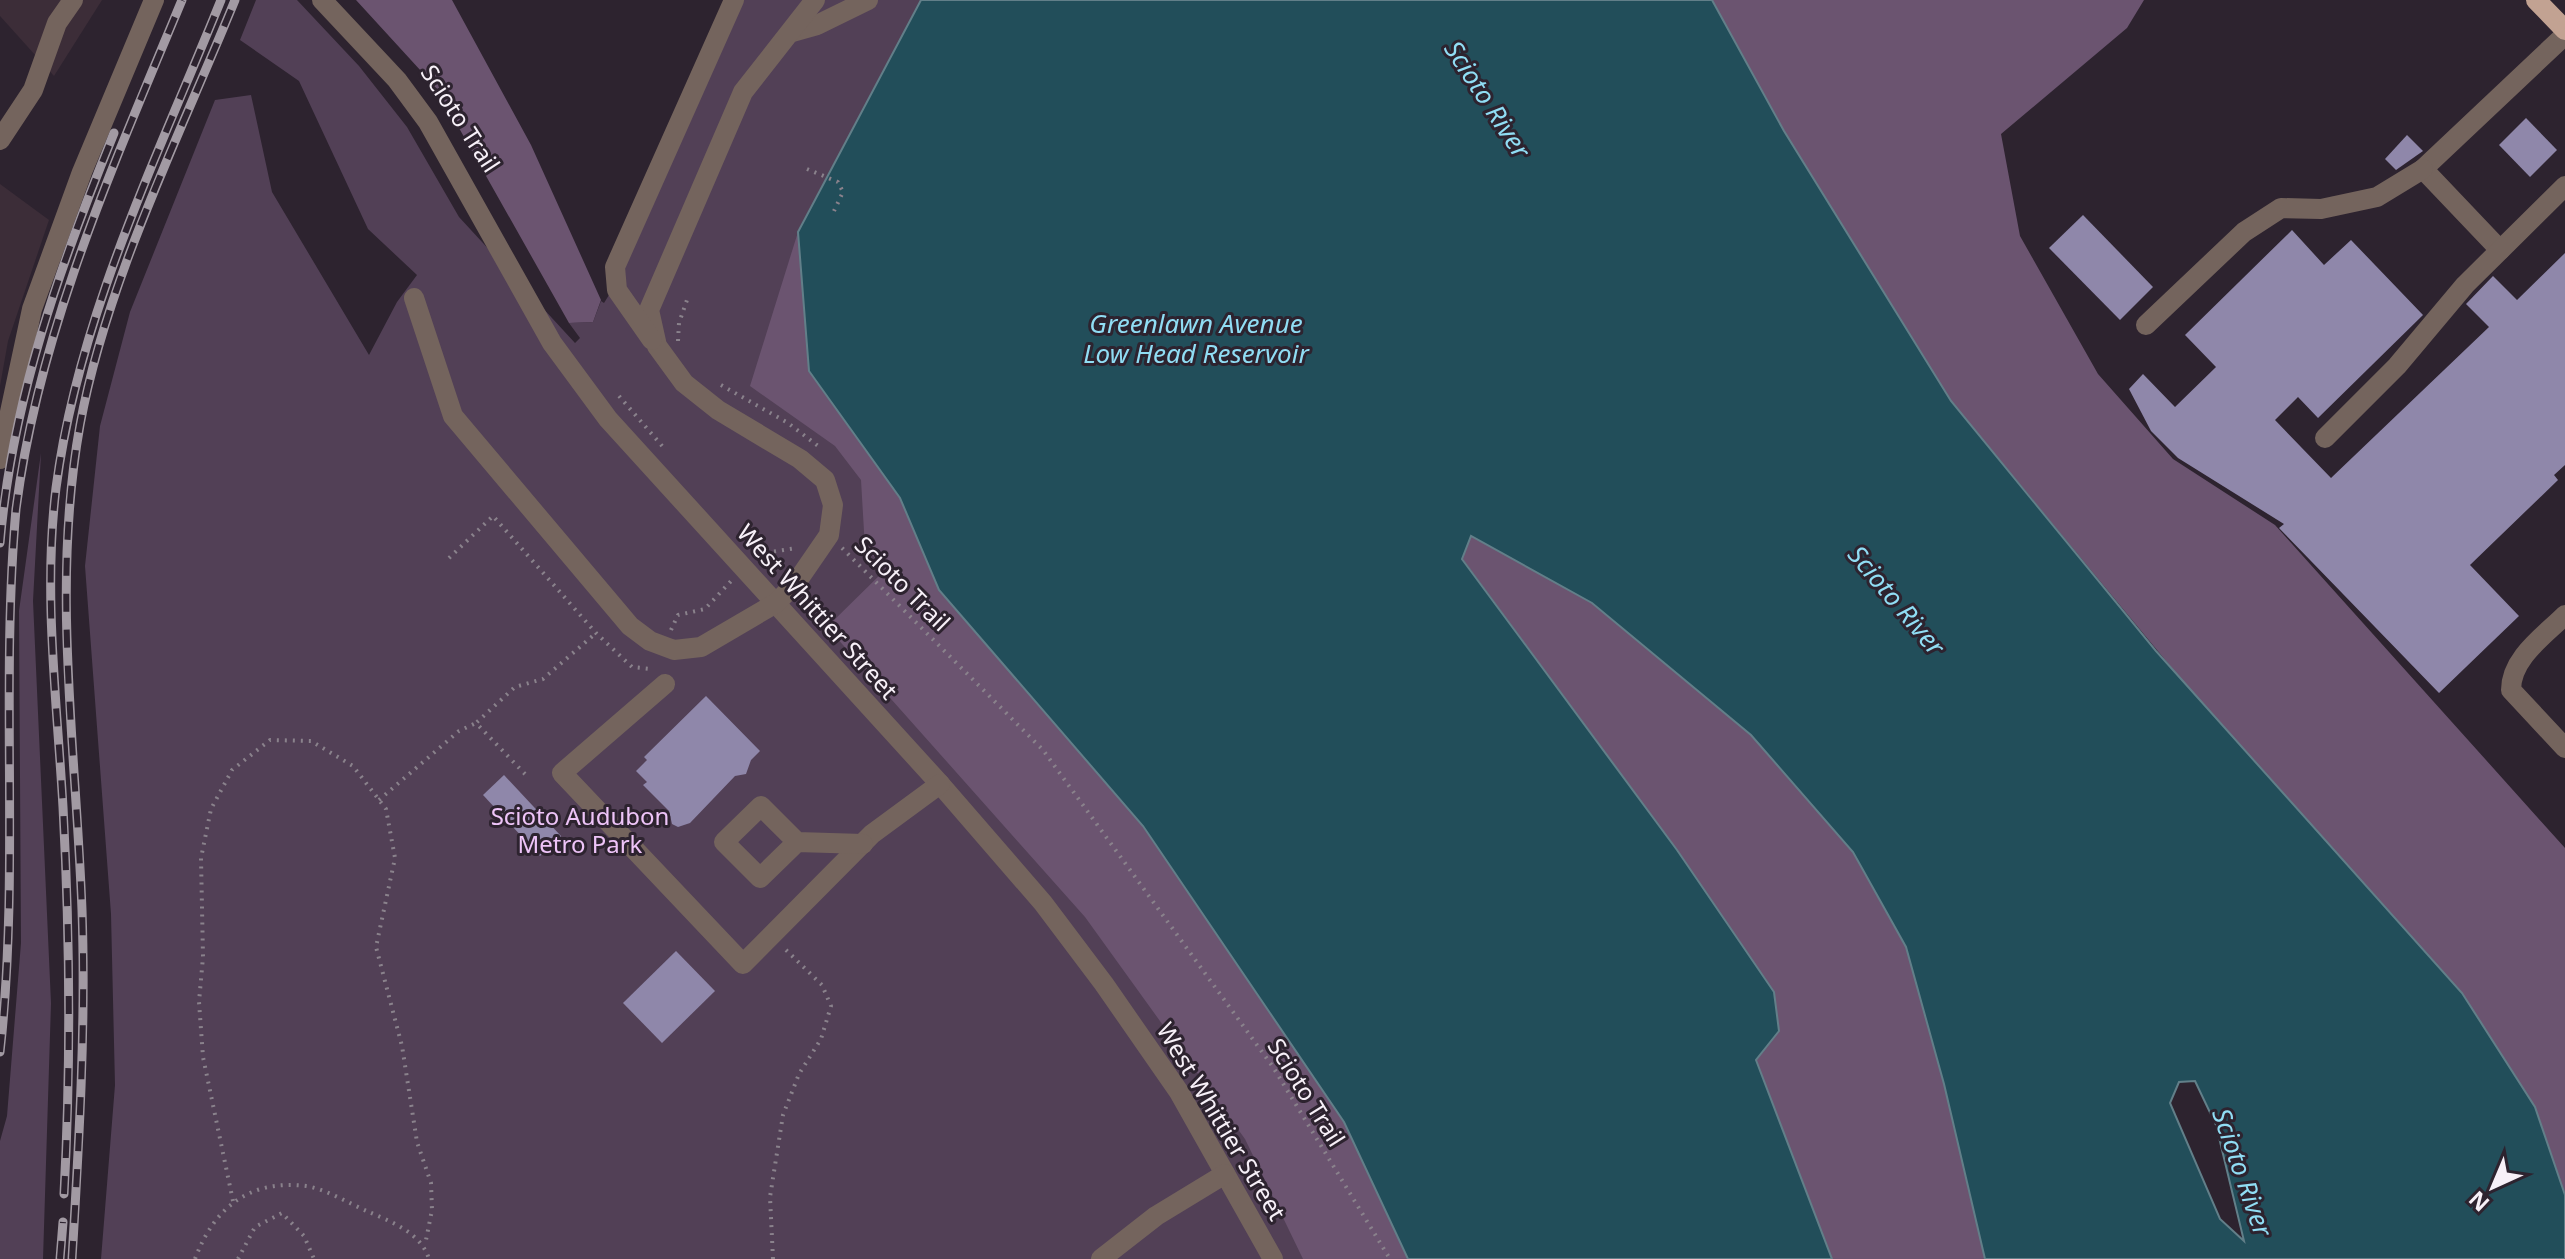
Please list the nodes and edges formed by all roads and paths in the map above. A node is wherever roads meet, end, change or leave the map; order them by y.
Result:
1 (73, 0) edge
2 (154, 0) edge
3 (322, 0) edge
4 (734, 0) edge
5 (815, 0) edge
6 (868, 0) edge
7 (2536, 0) edge
8 (792, 32) junction
9 (2565, 33) edge
10 (0, 140) edge
11 (807, 169) dead end
12 (2423, 169) junction
13 (2565, 186) edge
14 (834, 211) dead end
15 (2500, 250) junction
16 (414, 298) dead end
17 (2146, 325) dead end
18 (657, 346) junction
19 (609, 386) dead end
20 (2325, 438) dead end
21 (670, 454) dead end
22 (0, 459) edge
23 (741, 534) dead end
24 (829, 535) junction
25 (776, 603) junction
26 (2565, 615) edge
27 (596, 633) dead end
28 (665, 684) dead end
29 (476, 723) junction
30 (2565, 748) edge
31 (525, 774) dead end
32 (940, 784) junction
33 (379, 800) junction
34 (797, 842) dead end
35 (863, 844) junction
36 (771, 938) junction
37 (1225, 1174) junction
38 (233, 1201) junction
39 (425, 1245) junction
40 (195, 1259) edge
41 (238, 1259) edge
42 (314, 1259) edge
43 (429, 1259) edge
44 (773, 1259) edge
45 (1101, 1259) edge
46 (1273, 1259) edge
47 (1390, 1259) edge

1 - 10 street
2 - 22 street
3 - 25 street, West Whittier Street
4 - 18 street
5 - 8 street
6 - 8 street
7 - 9 main road
8 - 18 street
9 - 12 street
11 - 14 path
12 - 15 street
12 - 17 street
13 - 15 street
15 - 20 street
16 - 25 street
18 - 24 street
19 - 21 path
23 - 24 path, Scioto Trail
24 - 25 street
24 - 47 path, Scioto Trail
25 - 32 street, West Whittier Street
26 - 30 street
27 - 29 path
28 - 36 street
29 - 31 path
29 - 33 path
32 - 35 street
32 - 37 street, West Whittier Street
33 - 38 path
33 - 39 path
34 - 35 street
35 - 36 street
36 - 44 path
37 - 45 street
37 - 46 street, West Whittier Street
38 - 39 path
38 - 40 path
39 - 43 path
41 - 42 path

